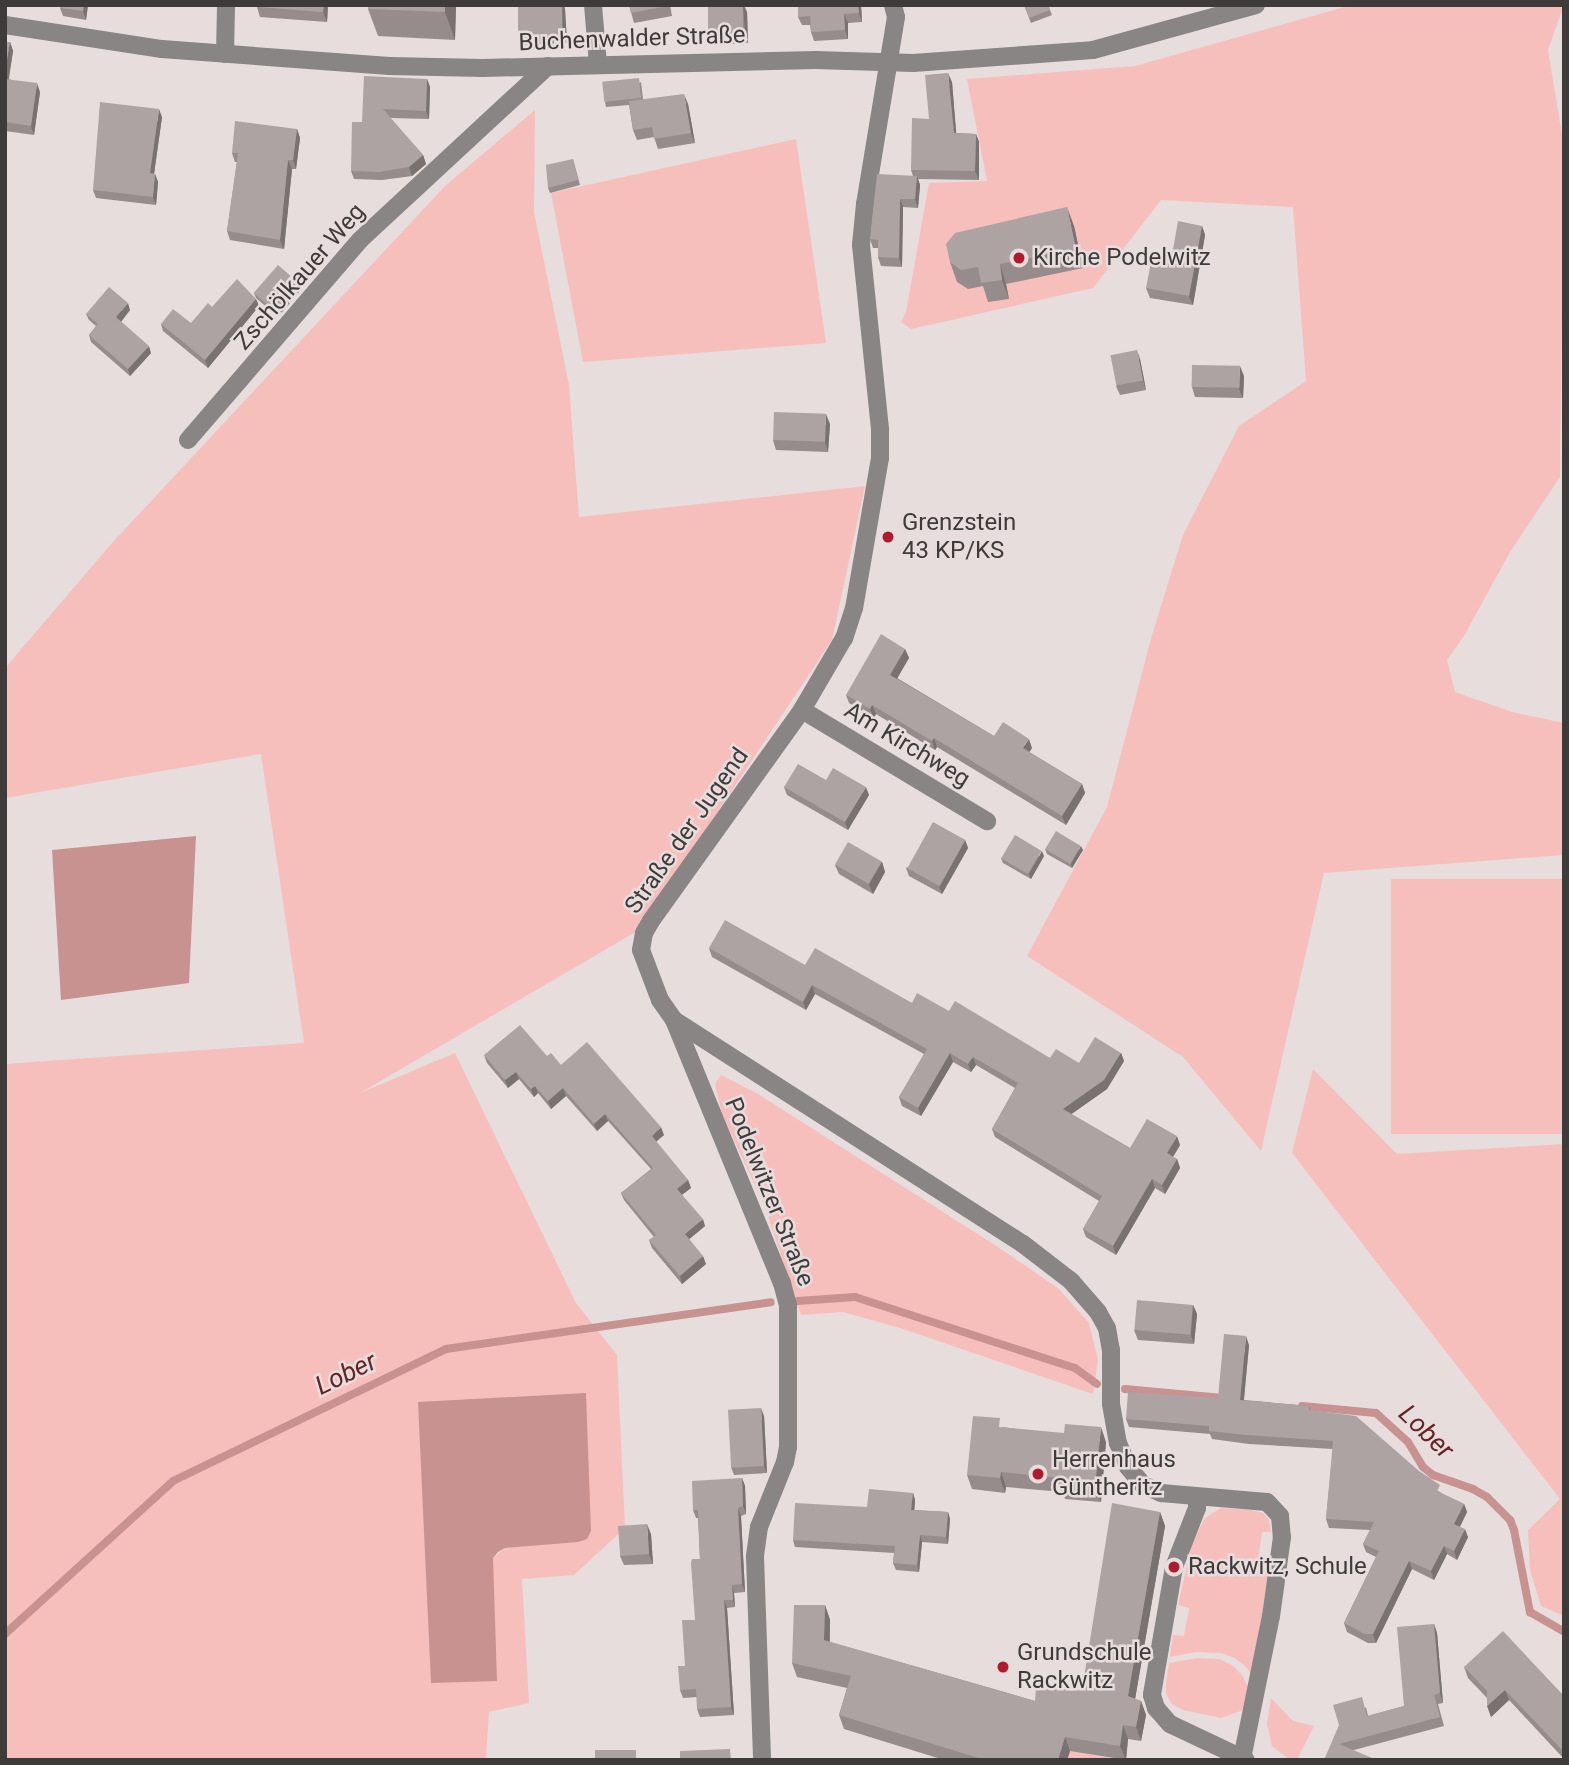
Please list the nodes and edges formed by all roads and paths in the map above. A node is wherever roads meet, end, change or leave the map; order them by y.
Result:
1 (226, 5) edge
2 (593, 5) edge
3 (893, 5) edge
4 (1256, 5) edge
5 (5, 24) edge
6 (225, 54) junction
7 (888, 61) junction
8 (598, 65) junction
9 (548, 66) junction
10 (188, 440) dead end
11 (802, 710) junction
12 (987, 821) dead end
13 (674, 1020) junction
14 (1197, 1497) junction
15 (1244, 1759) edge
16 (762, 1760) edge

1 - 6 street
2 - 8 street
3 - 7 street, Straße der Jugend
4 - 7 street, Buchenwalder Straße
5 - 6 street, Buchenwalder Straße
6 - 9 street, Buchenwalder Straße
7 - 8 street, Buchenwalder Straße
7 - 11 street, Straße der Jugend
8 - 9 street, Buchenwalder Straße
9 - 10 street, Zschölkauer Weg
11 - 12 street, Am Kirchweg
11 - 13 street, Straße der Jugend
13 - 14 street, Straße der Jugend
13 - 16 street, Podelwitzer Straße
14 - 15 street, Straße der Jugend
14 - 15 street, Straße der Jugend

